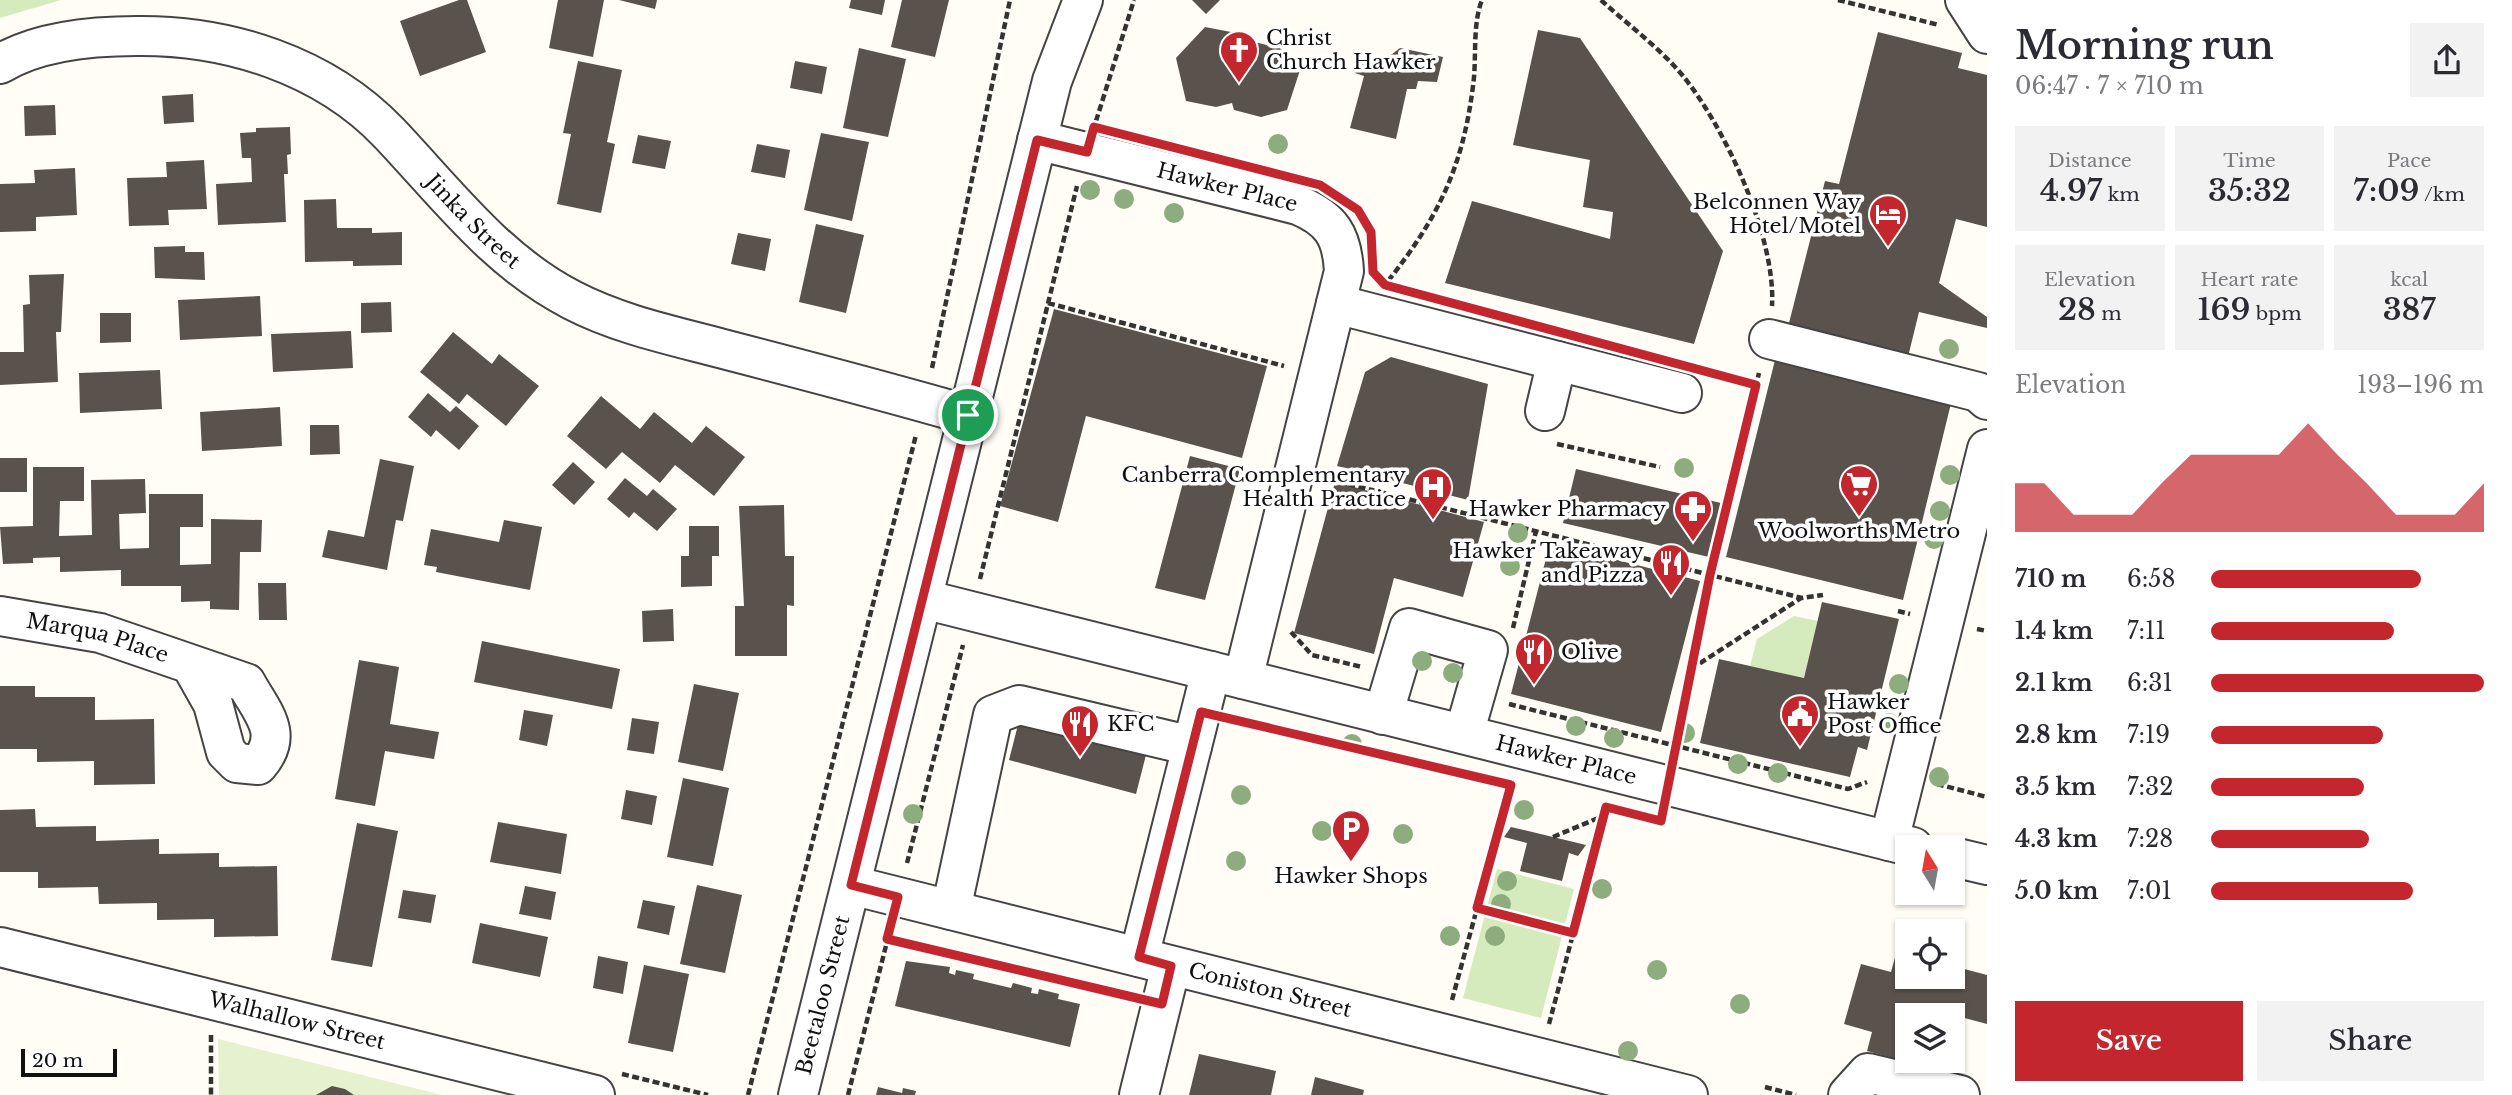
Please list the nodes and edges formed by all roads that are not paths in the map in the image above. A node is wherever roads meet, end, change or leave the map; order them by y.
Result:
1 (1062, 0) edge
2 (1083, 0) edge
3 (1956, 14) edge
4 (1987, 34) edge
5 (0, 64) edge
6 (1052, 81) junction
7 (1037, 140) junction
8 (1336, 304) junction
9 (1769, 339) road end
10 (1557, 361) junction
11 (1693, 382) road end
12 (1987, 400) edge
13 (968, 415) junction
14 (1545, 426) road end
15 (1987, 449) edge
16 (923, 599) junction
17 (0, 616) edge
18 (191, 665) dead end
19 (1227, 675) junction
20 (1383, 715) junction
21 (1196, 729) junction
22 (1464, 734) junction
23 (1903, 835) edge
24 (1895, 843) edge
25 (1965, 860) edge
26 (1987, 865) edge
27 (851, 885) junction
28 (951, 910) junction
29 (0, 947) edge
30 (1155, 962) junction
31 (595, 1095) edge
32 (798, 1095) edge
33 (1139, 1095) edge
34 (1688, 1095) edge
35 (1848, 1095) edge
36 (1960, 1095) edge

1 - 6 street, Beetaloo Street
2 - 6 street, Beetaloo Street
3 - 4 street
5 - 13 street, Jinka Street
6 - 7 street, Beetaloo Street
7 - 8 street, Hawker Place
7 - 13 street, Beetaloo Street
8 - 10 street
8 - 19 street, Hawker Place
9 - 12 street
10 - 11 street
10 - 14 street
13 - 16 street, Beetaloo Street
15 - 23 street, Hawker Place
16 - 19 street, Hawker Place
16 - 27 street, Beetaloo Street
17 - 18 street, Marqua Place
19 - 20 street, Hawker Place
19 - 21 street
20 - 22 street, Hawker Place
20 - 22 street
21 - 28 street
21 - 30 street
22 - 24 street, Hawker Place
25 - 26 street
27 - 28 street, Coniston Street
27 - 32 street, Beetaloo Street
28 - 30 street, Coniston Street
29 - 31 street, Walhallow Street
30 - 33 street
30 - 34 street, Coniston Street
35 - 36 street

